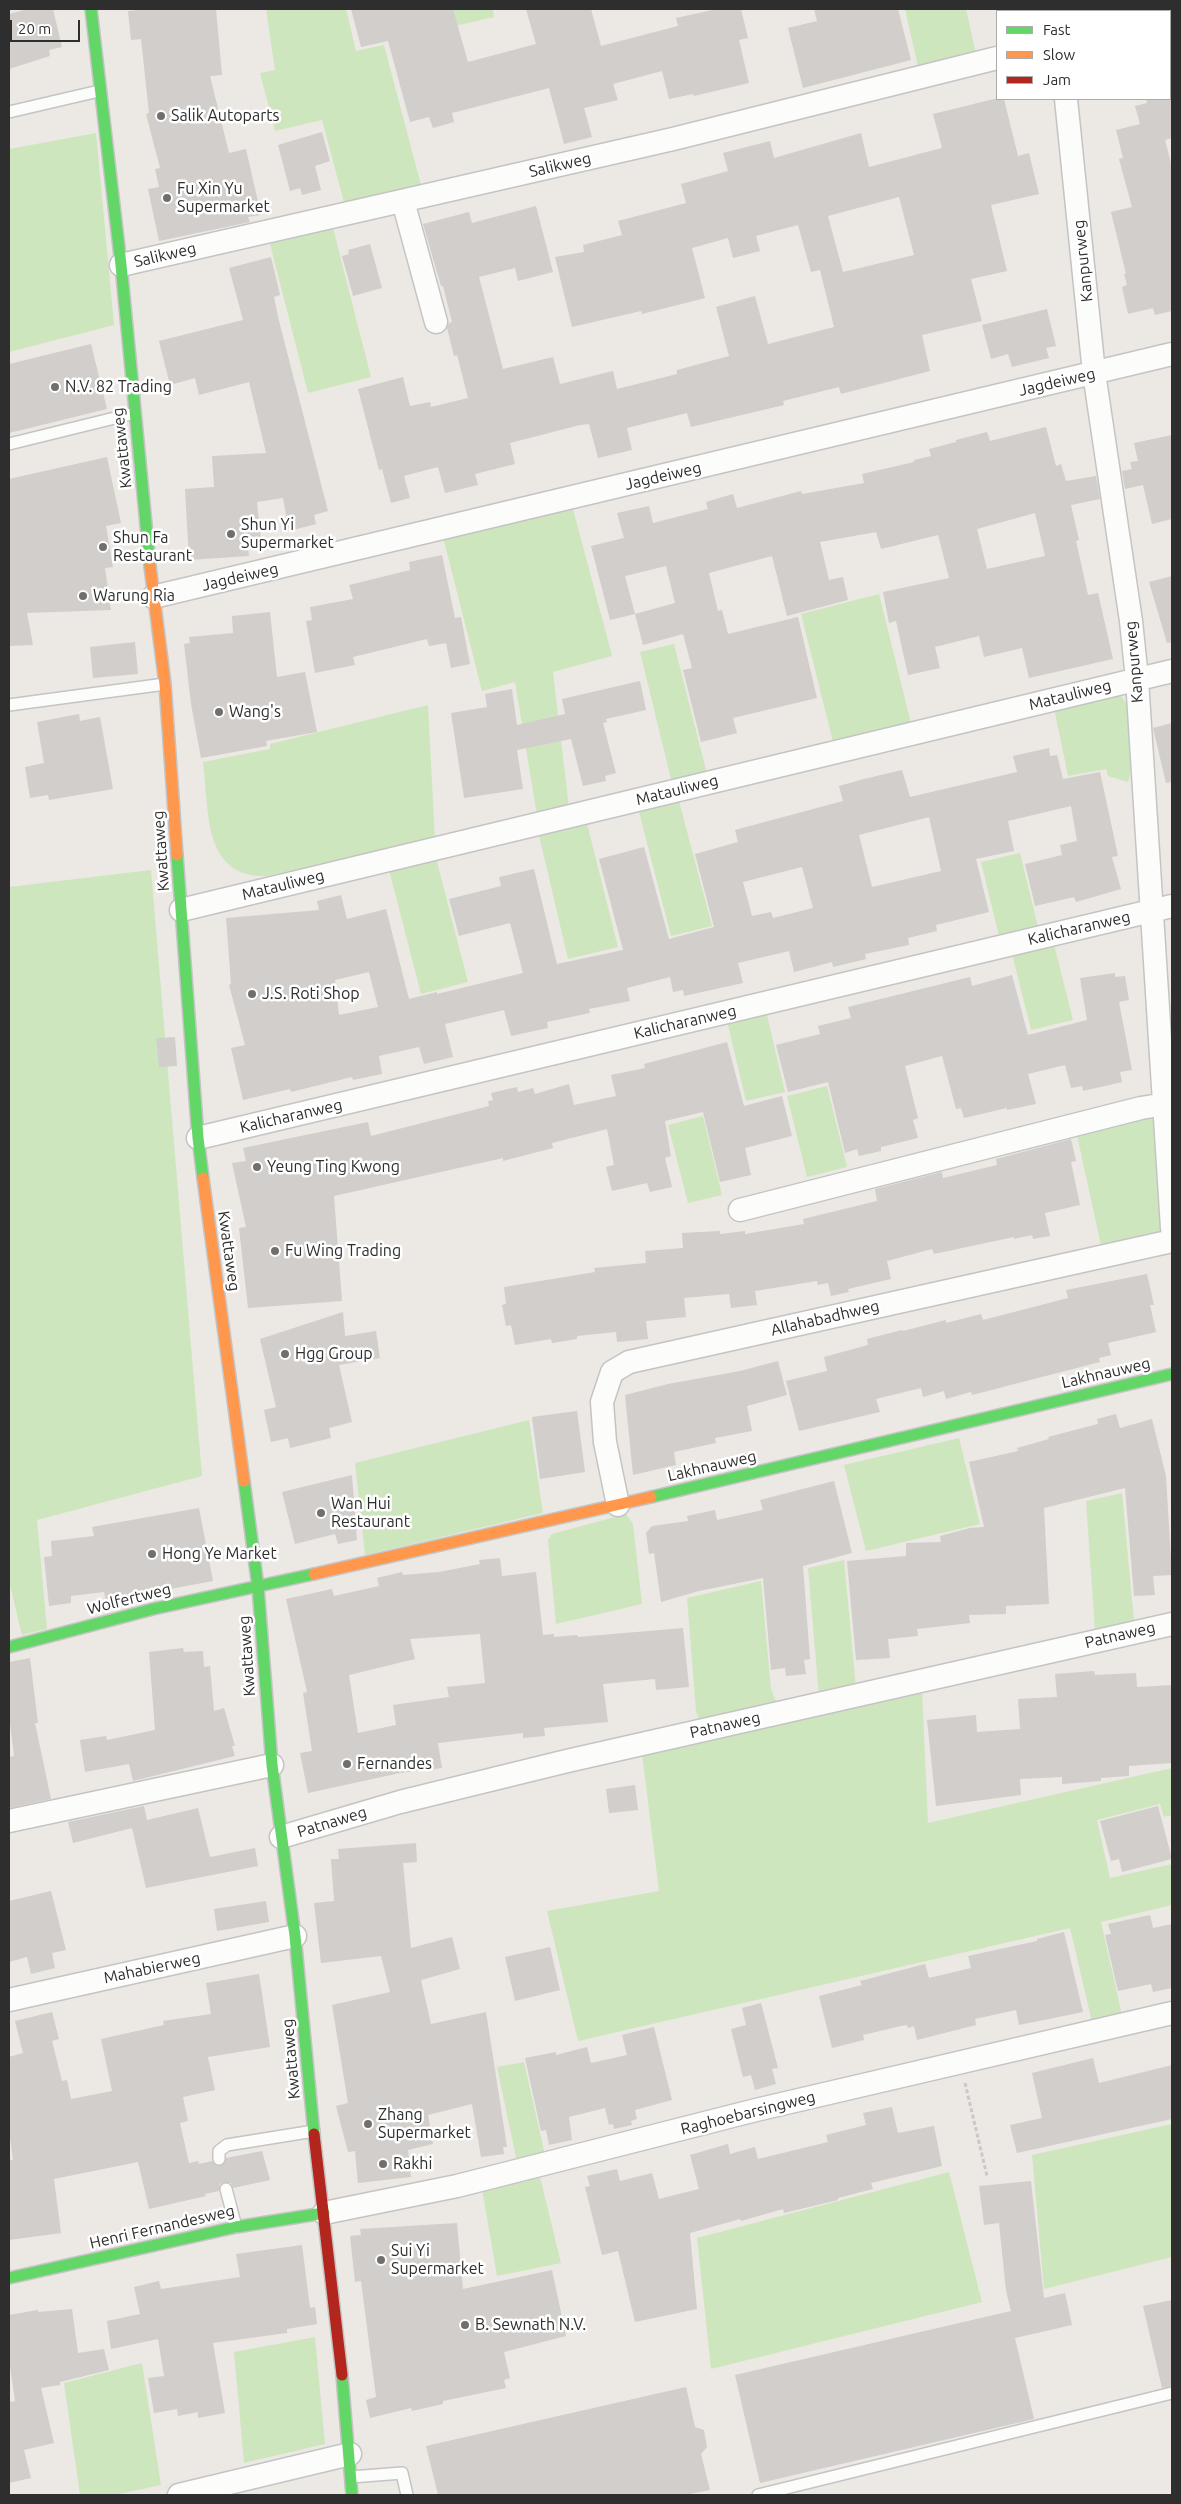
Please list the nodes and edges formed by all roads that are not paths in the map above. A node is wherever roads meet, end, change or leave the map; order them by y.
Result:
1 (91, 9) edge
2 (996, 58) edge
3 (99, 91) junction
4 (1066, 100) edge
5 (9, 112) edge
6 (404, 201) junction
7 (121, 265) junction
8 (436, 322) dead end
9 (1172, 354) edge
10 (1094, 373) junction
11 (135, 413) junction
12 (9, 444) edge
13 (153, 598) junction
14 (1172, 671) edge
15 (1137, 679) junction
16 (165, 684) junction
17 (9, 705) edge
18 (1172, 906) edge
19 (181, 910) junction
20 (1150, 911) junction
21 (1168, 1104) edge
22 (198, 1138) junction
23 (740, 1210) dead end
24 (1172, 1228) edge
25 (1172, 1241) edge
26 (1172, 1374) edge
27 (618, 1505) junction
28 (258, 1587) junction
29 (1172, 1624) edge
30 (9, 1647) edge
31 (272, 1765) junction
32 (9, 1821) edge
33 (281, 1837) junction
34 (296, 1936) junction
35 (9, 2000) edge
36 (1172, 2013) edge
37 (314, 2131) junction
38 (219, 2159) dead end
39 (226, 2190) dead end
40 (324, 2213) junction
41 (236, 2227) junction
42 (9, 2278) edge
43 (1172, 2393) edge
44 (350, 2454) junction
45 (351, 2477) junction
46 (179, 2495) edge
47 (352, 2495) edge
48 (407, 2495) edge
49 (758, 2495) edge

1 - 3 main road, Kwattaweg
2 - 6 street, Salikweg
3 - 5 lane
3 - 7 main road, Kwattaweg
4 - 10 street, Kanpurweg
6 - 7 street, Salikweg
6 - 8 street
7 - 11 main road, Kwattaweg
9 - 10 street, Jagdeiweg
10 - 13 street, Jagdeiweg
10 - 15 street, Kanpurweg
11 - 12 lane
11 - 13 main road, Kwattaweg
13 - 16 main road, Kwattaweg
14 - 15 street, Matauliweg
15 - 19 street, Matauliweg
15 - 20 street, Kanpurweg
16 - 17 lane
16 - 19 main road, Kwattaweg
18 - 20 street, Kalicharanweg
19 - 22 main road, Kwattaweg
20 - 21 street, Kanpurweg
20 - 22 street, Kalicharanweg
21 - 23 street
21 - 24 street, Kanpurweg
22 - 28 main road, Kwattaweg
25 - 27 street, Allahabadhweg
26 - 27 main road, Lakhnauweg
27 - 28 main road, Lakhnauweg
28 - 30 main road, Wolfertweg
28 - 31 main road, Kwattaweg
29 - 33 street, Patnaweg
31 - 32 street
31 - 33 main road, Kwattaweg
33 - 34 main road, Kwattaweg
34 - 35 street, Mahabierweg
34 - 37 main road, Kwattaweg
36 - 40 street, Raghoebarsingweg
37 - 38 lane
37 - 40 main road, Kwattaweg
39 - 41 lane
40 - 41 main road, Henri Fernandesweg
40 - 44 main road, Kwattaweg
41 - 42 main road, Henri Fernandesweg
43 - 49 lane
44 - 45 main road, Kwattaweg
44 - 46 street
45 - 47 main road, Kwattaweg
45 - 48 lane

